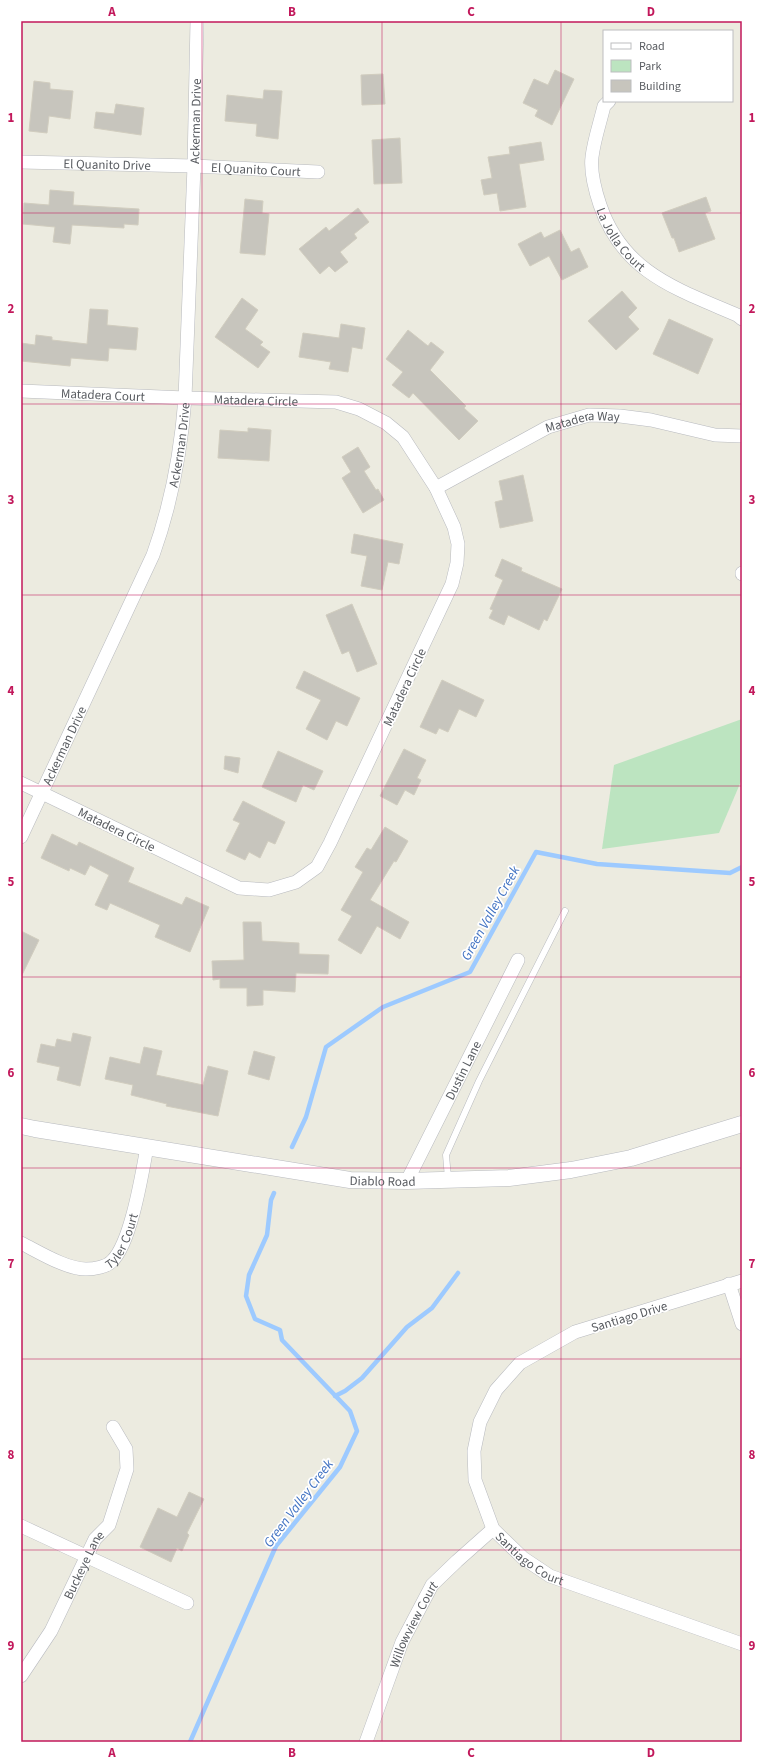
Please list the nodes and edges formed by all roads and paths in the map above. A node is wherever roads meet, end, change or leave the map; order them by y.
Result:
1 (197, 21) edge
2 (608, 102) edge
3 (21, 162) edge
4 (194, 166) junction
5 (318, 172) dead end
6 (742, 319) edge
7 (21, 391) edge
8 (185, 398) junction
9 (742, 436) edge
10 (436, 488) junction
11 (21, 783) edge
12 (41, 793) junction
13 (21, 836) edge
14 (565, 911) dead end
15 (518, 960) dead end
16 (742, 1124) edge
17 (21, 1126) edge
18 (147, 1148) junction
19 (448, 1180) junction
20 (407, 1181) junction
21 (21, 1243) edge
22 (736, 1282) edge
23 (742, 1324) edge
24 (520, 1362) joint
25 (113, 1427) dead end
26 (21, 1526) edge
27 (493, 1529) junction
28 (87, 1557) junction
29 (187, 1603) dead end
30 (742, 1644) edge
31 (21, 1676) edge
32 (366, 1742) edge

1 - 4 street, Ackerman Drive
2 - 6 street, La Jolla Court
3 - 4 street, El Quanito Drive
4 - 5 street, El Quanito Court
4 - 8 street, Ackerman Drive
7 - 8 street, Matadera Court
8 - 10 street, Matadera Circle
8 - 12 street, Ackerman Drive
9 - 10 street, Matadera Way
10 - 12 street, Matadera Circle
11 - 12 street, Matadera Circle
12 - 13 street, Ackerman Drive
14 - 19 lane
15 - 20 street, Dustin Lane
16 - 19 street, Diablo Road
17 - 18 street, Diablo Road
18 - 20 street, Diablo Road
18 - 21 street, Tyler Court
19 - 20 street, Diablo Road
22 - 23 street
22 - 24 street, Santiago Drive
24 - 27 street, Santiago Court
25 - 28 street, Buckeye Lane
26 - 28 street
27 - 30 street, Santiago Court
27 - 32 street, Willowview Court
28 - 29 street
28 - 31 street, Buckeye Lane

